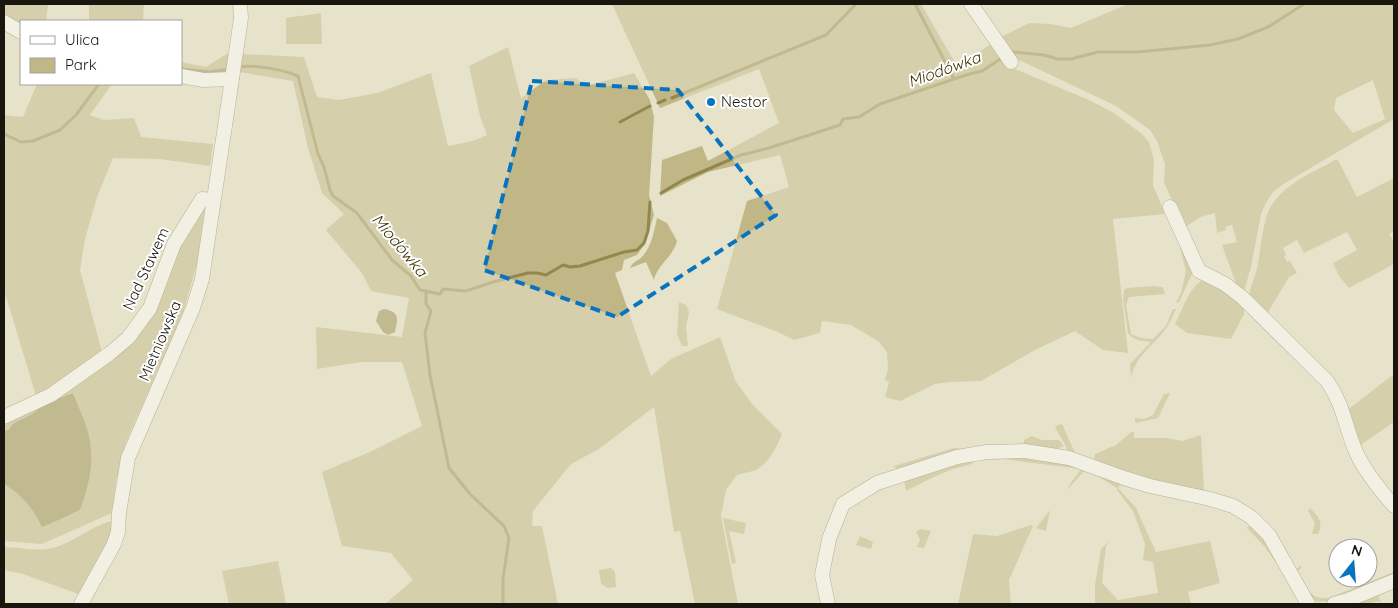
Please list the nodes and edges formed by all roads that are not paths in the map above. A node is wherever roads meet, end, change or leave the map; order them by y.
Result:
1 (240, 4) edge
2 (971, 4) edge
3 (4, 22) edge
4 (20, 31) edge
5 (1011, 62) dead end
6 (182, 76) edge
7 (232, 79) junction
8 (213, 200) junction
9 (1170, 207) dead end
10 (4, 417) edge
11 (1394, 506) edge
12 (1394, 581) edge
13 (81, 604) edge
14 (828, 604) edge
15 (1308, 604) edge
16 (1334, 604) edge

1 - 7 street, Mietniowska
2 - 5 street
3 - 4 street
6 - 7 street
7 - 8 street, Mietniowska
8 - 10 street, Nad Stawem
8 - 13 street, Mietniowska
9 - 11 street
12 - 16 street
14 - 15 street

